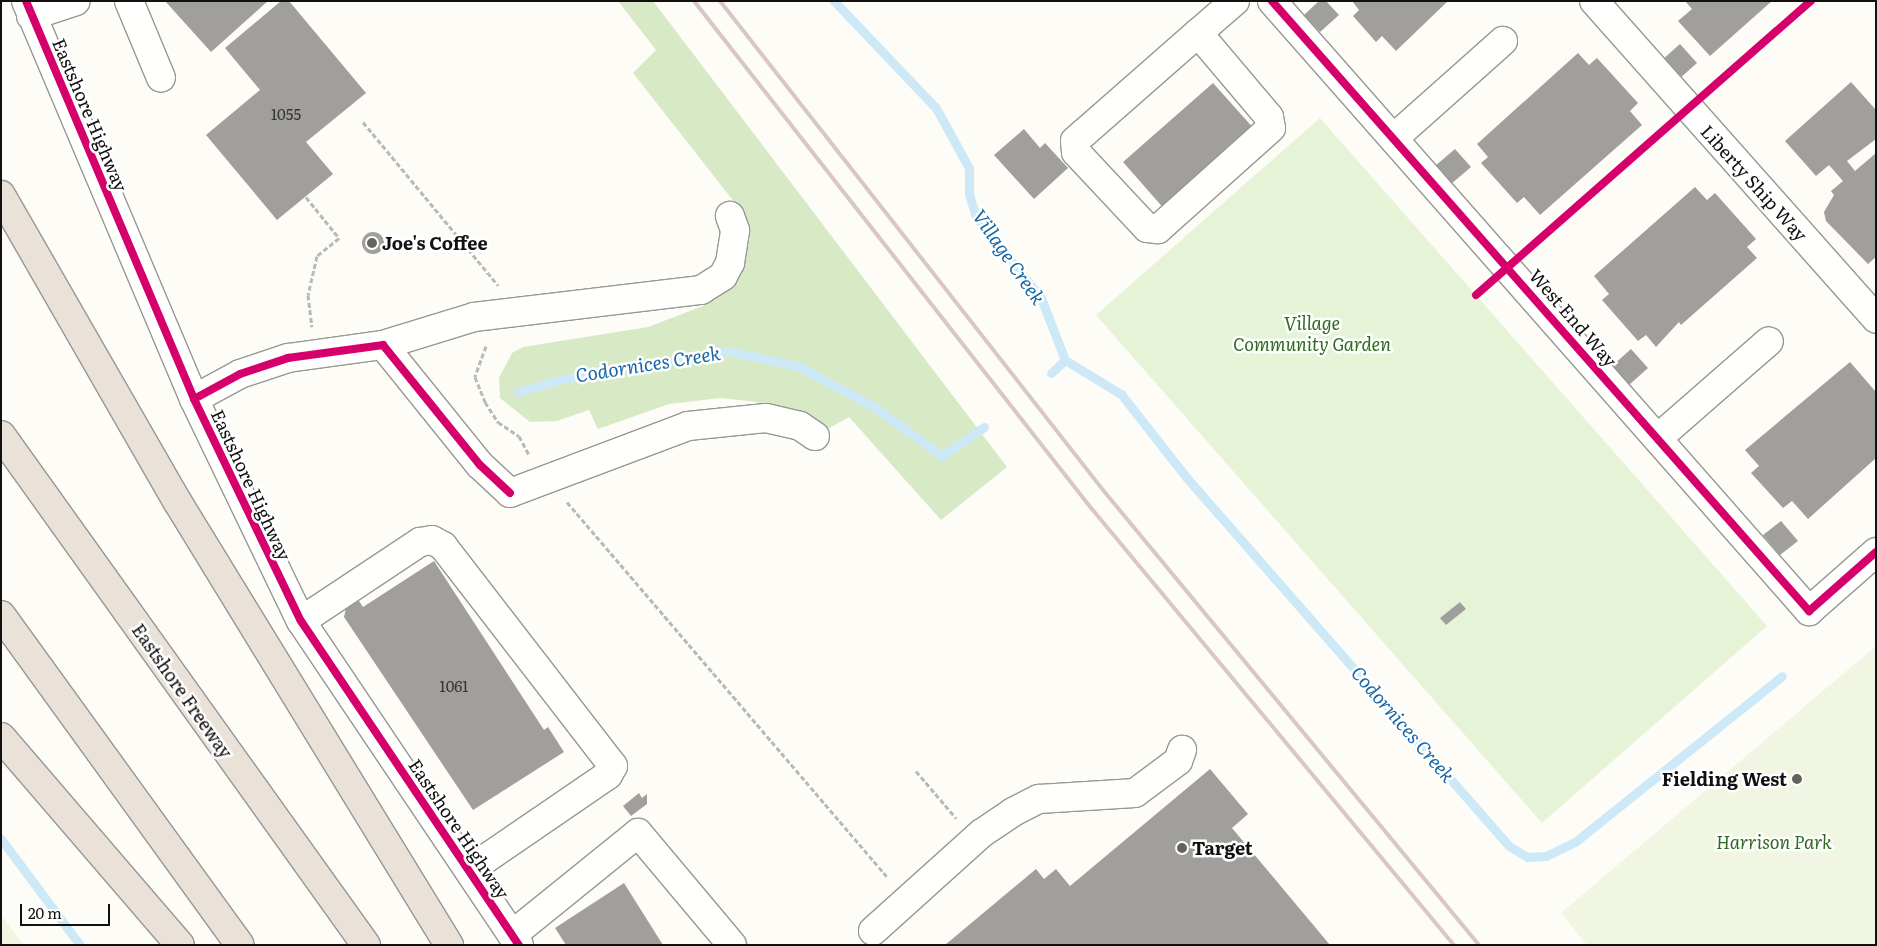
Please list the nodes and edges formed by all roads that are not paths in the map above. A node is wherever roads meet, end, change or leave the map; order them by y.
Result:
1 (76, 1) edge
2 (129, 1) edge
3 (1235, 1) edge
4 (1272, 1) edge
5 (1594, 1) edge
6 (29, 9) edge
7 (1198, 33) junction
8 (1504, 41) dead end
9 (161, 78) dead end
10 (1394, 138) junction
11 (1, 195) edge
12 (730, 216) dead end
13 (1876, 319) edge
14 (1769, 342) dead end
15 (383, 345) junction
16 (194, 398) junction
17 (3, 435) edge
18 (815, 436) dead end
19 (1658, 438) junction
20 (1876, 552) edge
21 (1, 615) edge
22 (301, 622) junction
23 (1, 737) edge
24 (1182, 750) dead end
25 (469, 870) junction
26 (873, 931) dead end
27 (516, 940) edge
28 (180, 945) edge
29 (240, 945) edge
30 (366, 945) edge
31 (449, 945) edge
32 (732, 945) edge

1 - 6 street
2 - 9 street
3 - 7 street
4 - 10 street, West End Way
5 - 13 street, Liberty Ship Way
6 - 16 street, Eastshore Highway
7 - 7 street
8 - 10 street
10 - 19 street, West End Way
11 - 31 highway
12 - 15 street
14 - 19 street
15 - 16 street
15 - 18 street
16 - 22 street, Eastshore Highway
17 - 30 highway, Eastshore Freeway
19 - 20 street, West End Way
21 - 29 highway
22 - 25 street, Eastshore Highway
22 - 25 street
23 - 28 highway
24 - 26 street
25 - 27 street, Eastshore Highway
27 - 32 street

